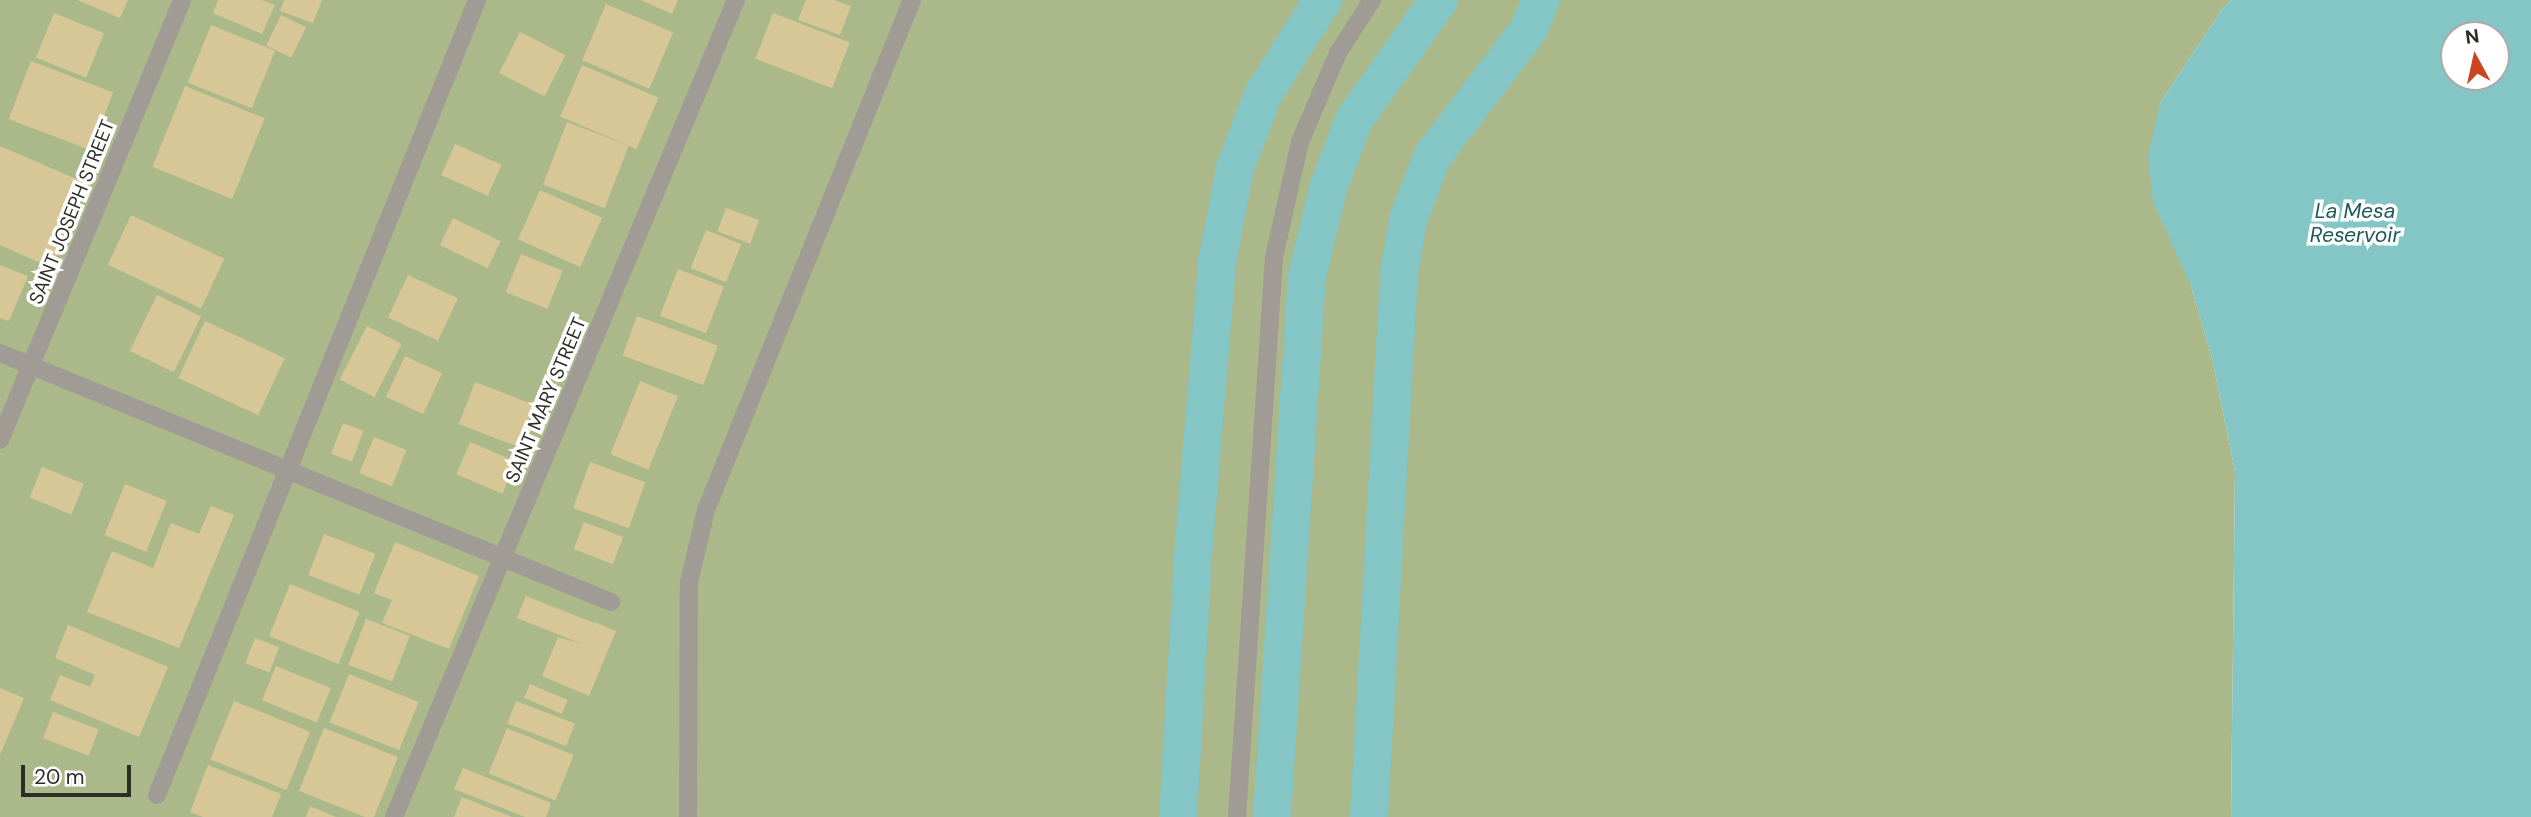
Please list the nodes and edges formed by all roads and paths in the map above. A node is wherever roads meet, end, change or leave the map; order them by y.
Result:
1 (182, 0) edge
2 (477, 0) edge
3 (736, 0) edge
4 (912, 0) edge
5 (1372, 0) edge
6 (0, 353) edge
7 (31, 367) junction
8 (0, 440) edge
9 (288, 471) junction
10 (503, 558) junction
11 (611, 602) dead end
12 (157, 795) dead end
13 (394, 817) edge
14 (688, 817) edge
15 (1237, 817) edge

1 - 7 street, SAINT JOSEPH STREET
2 - 9 street
3 - 10 street, SAINT MARY STREET
4 - 14 street
5 - 15 street
6 - 7 street
7 - 8 street, SAINT JOSEPH STREET
7 - 9 street
9 - 10 street
9 - 12 street
10 - 11 street
10 - 13 street, SAINT MARY STREET

